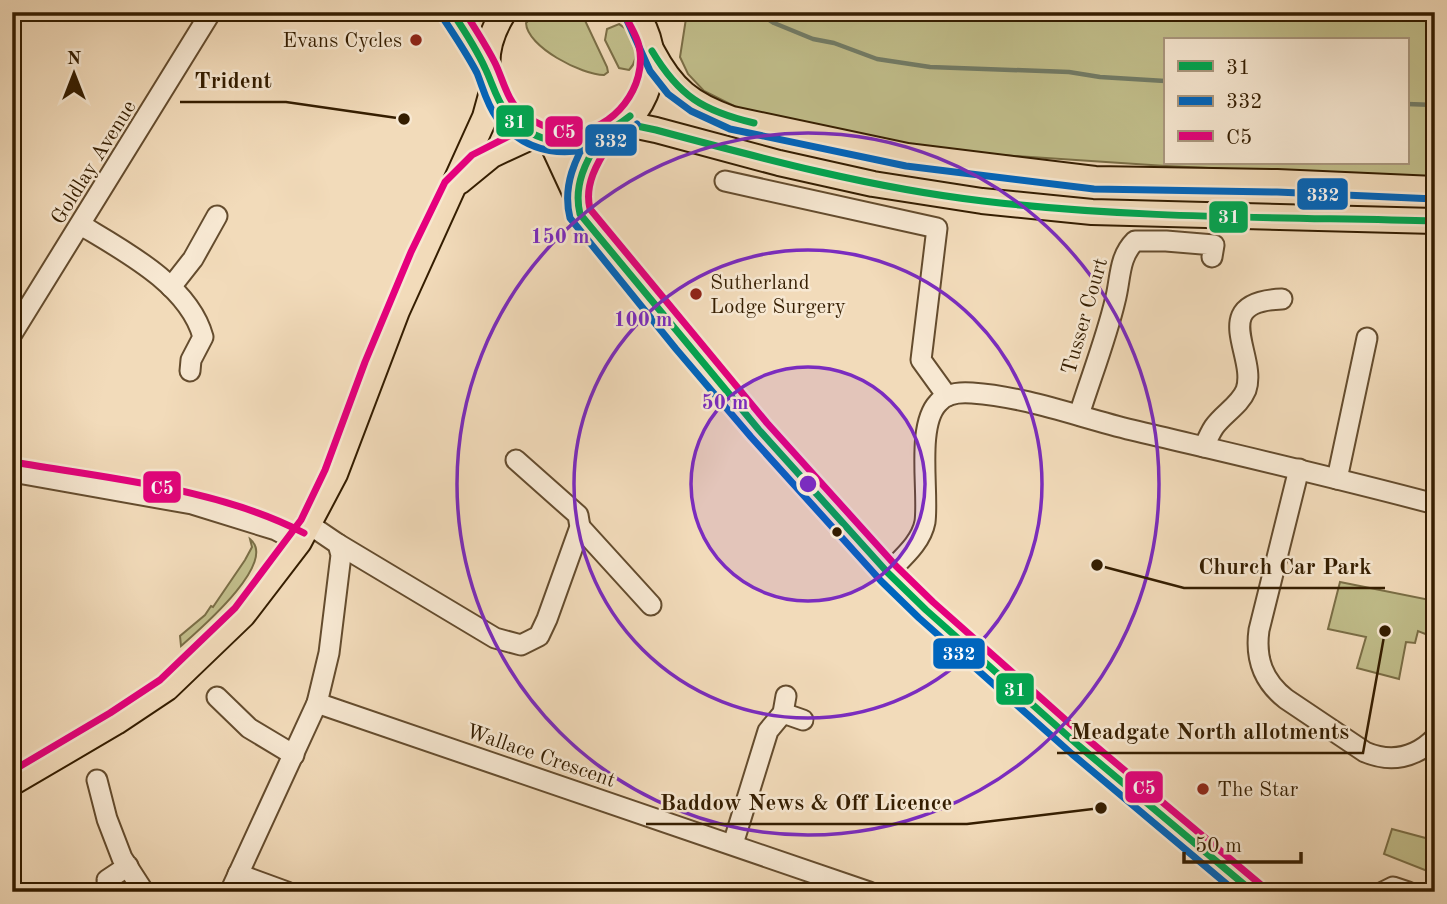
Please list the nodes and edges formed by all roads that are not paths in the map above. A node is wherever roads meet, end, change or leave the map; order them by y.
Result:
1 (211, 12) edge
2 (452, 12) edge
3 (504, 12) edge
4 (635, 12) edge
5 (657, 12) edge
6 (650, 45) junction
7 (491, 83) junction
8 (610, 132) junction
9 (543, 138) junction
10 (725, 181) dead end
11 (454, 187) junction
12 (1435, 189) edge
13 (576, 195) junction
14 (218, 216) dead end
15 (1435, 221) edge
16 (81, 225) junction
17 (1212, 257) dead end
18 (171, 287) junction
19 (1282, 299) dead end
20 (12, 334) edge
21 (1367, 338) dead end
22 (190, 371) dead end
23 (947, 396) junction
24 (1079, 415) junction
25 (1204, 447) junction
26 (516, 460) dead end
27 (1298, 470) junction
28 (12, 472) edge
29 (1337, 479) junction
30 (1435, 504) edge
31 (580, 527) junction
32 (304, 533) junction
33 (338, 544) junction
34 (888, 573) junction
35 (651, 605) dead end
36 (217, 697) dead end
37 (317, 703) junction
38 (803, 720) dead end
39 (1435, 738) edge
40 (294, 755) junction
41 (97, 780) dead end
42 (12, 783) edge
43 (733, 844) junction
44 (128, 866) junction
45 (107, 880) dead end
46 (234, 883) edge
47 (144, 892) edge
48 (286, 892) edge
49 (869, 892) edge
50 (1253, 892) edge
51 (1383, 892) edge
52 (1408, 892) edge

1 - 16 street, Goldlay Avenue
2 - 7 main road
3 - 7 main road
4 - 6 main road
5 - 6 main road
6 - 8 main road
6 - 12 main road
7 - 9 main road
7 - 11 main road
8 - 9 main road
8 - 13 main road
8 - 15 main road
9 - 11 main road
9 - 13 main road
10 - 23 street
11 - 32 main road
13 - 34 main road
14 - 18 street
16 - 18 street
16 - 20 street, Goldlay Avenue
17 - 24 street, Tusser Court
18 - 22 street
19 - 25 street
21 - 29 street
23 - 24 street
23 - 34 street
24 - 25 street
25 - 27 street
26 - 31 street
27 - 29 street
27 - 39 street
28 - 32 street
29 - 30 street
31 - 33 street
31 - 35 street
32 - 33 street
32 - 42 main road
33 - 37 street
34 - 50 main road
36 - 40 street
37 - 40 street
37 - 43 street, Wallace Crescent
38 - 43 street
40 - 46 street
41 - 44 street
43 - 49 street, Wallace Crescent
44 - 45 street
44 - 47 street
46 - 48 street
51 - 52 street

